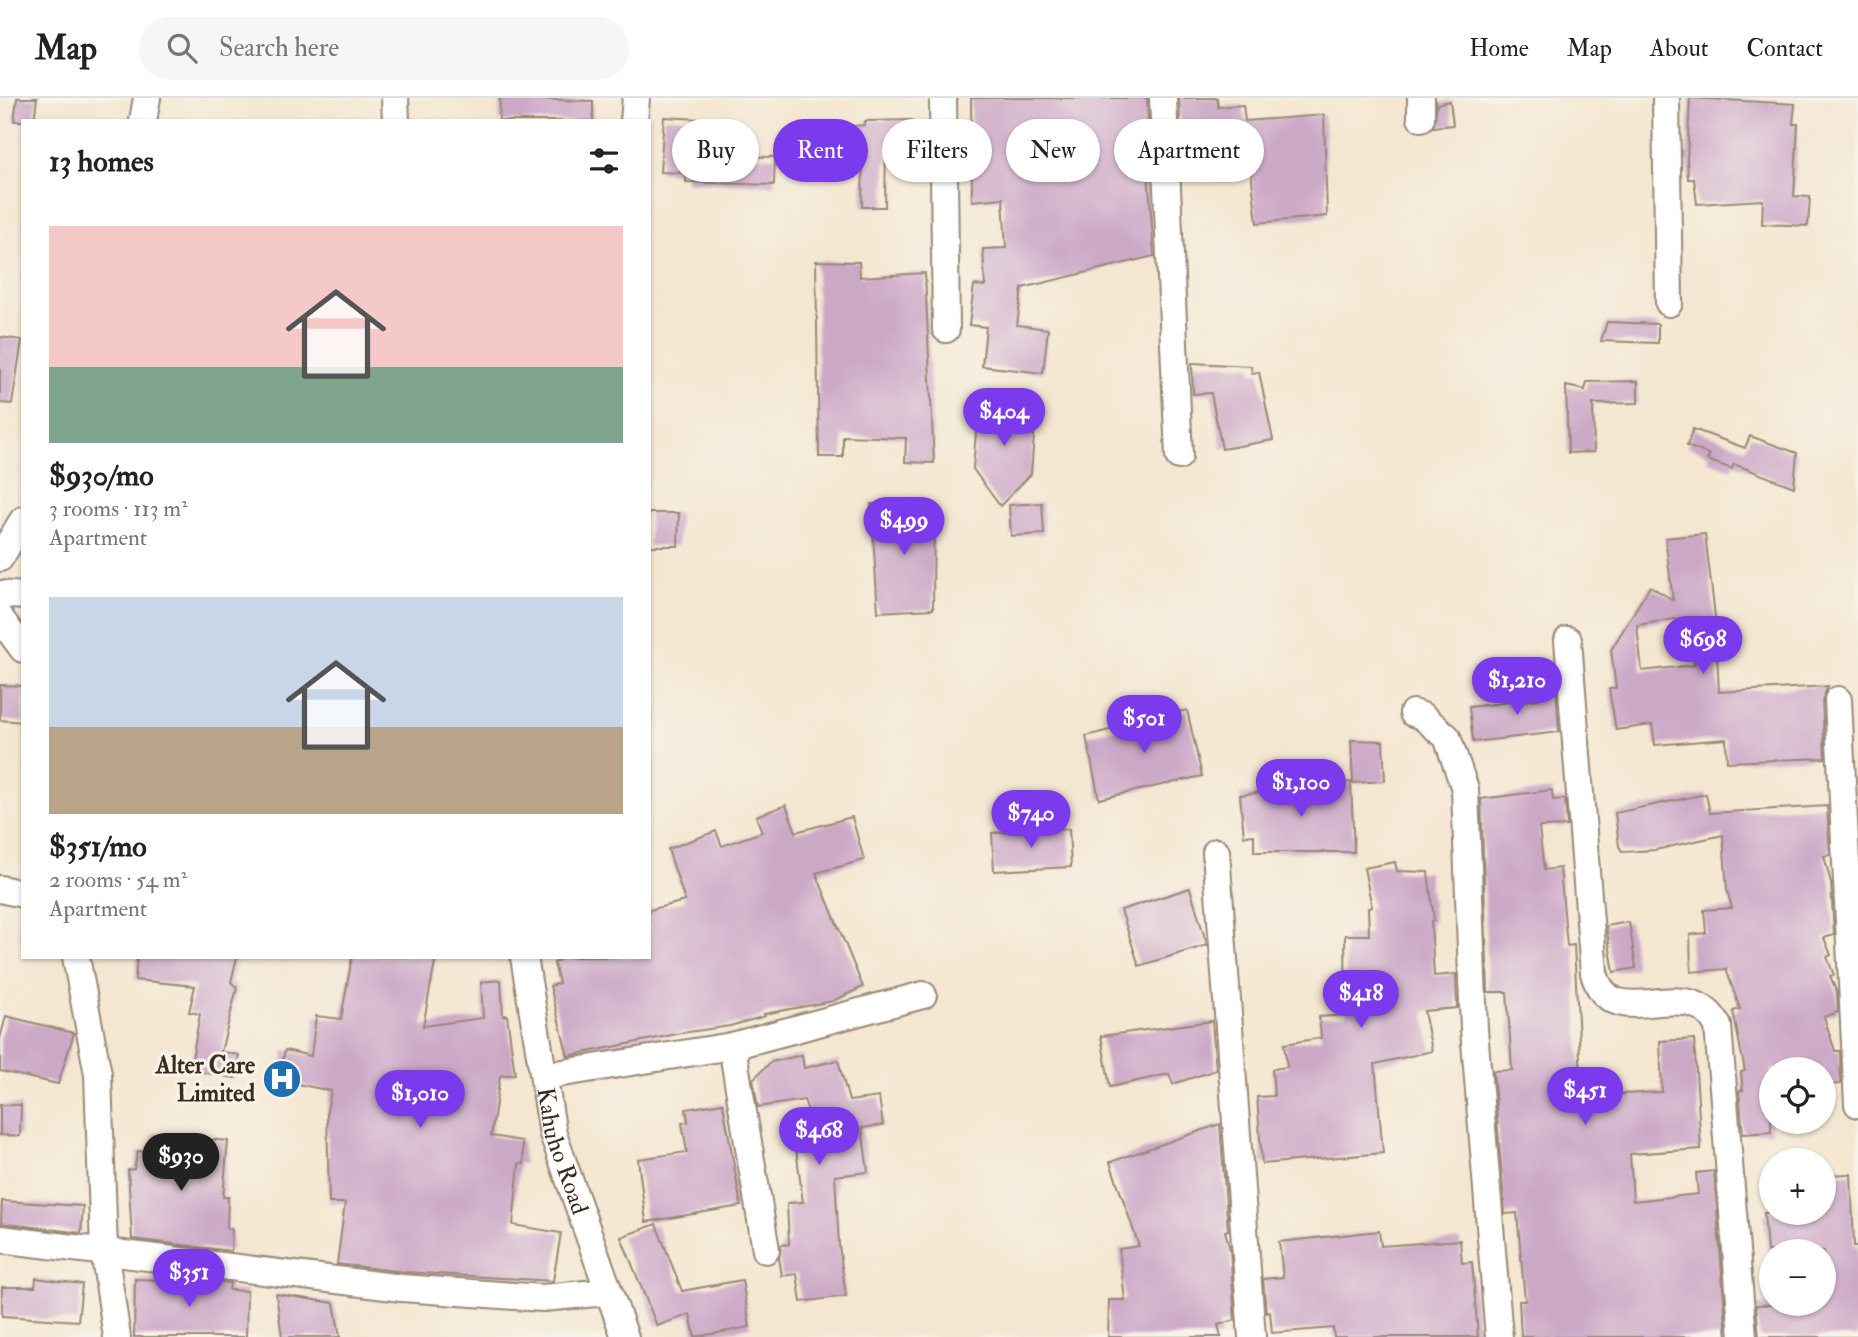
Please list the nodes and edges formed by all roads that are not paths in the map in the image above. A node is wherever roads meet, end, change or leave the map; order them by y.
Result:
1 (147, 98) edge
2 (395, 98) edge
3 (636, 98) edge
4 (943, 98) edge
5 (1163, 98) edge
6 (1666, 98) edge
7 (143, 119) edge
8 (396, 119) edge
9 (634, 119) edge
10 (1669, 303) dead end
11 (946, 329) dead end
12 (1179, 457) dead end
13 (0, 517) edge
14 (21, 520) edge
15 (21, 523) edge
16 (0, 558) edge
17 (0, 594) edge
18 (21, 596) edge
19 (0, 618) edge
20 (1568, 640) dead end
21 (21, 646) edge
22 (1838, 700) dead end
23 (1413, 713) dead end
24 (1216, 852) dead end
25 (0, 889) edge
26 (21, 894) edge
27 (1854, 951) edge
28 (76, 959) edge
29 (524, 959) edge
30 (923, 995) dead end
31 (732, 1046) junction
32 (544, 1076) junction
33 (1858, 1104) edge
34 (0, 1239) edge
35 (104, 1250) junction
36 (766, 1250) dead end
37 (607, 1292) junction
38 (117, 1337) edge
39 (625, 1337) edge
40 (1252, 1337) edge
41 (1499, 1337) edge
42 (1743, 1337) edge

1 - 7 street
2 - 8 street
3 - 9 street
4 - 11 street
5 - 12 street
6 - 10 street
13 - 14 street
15 - 16 street
17 - 18 street
19 - 21 street
20 - 42 street
22 - 27 street
23 - 41 street
24 - 40 street
25 - 26 street
27 - 33 street
28 - 35 street
29 - 32 street, Kahuho Road
30 - 31 street
31 - 32 street
31 - 36 street
32 - 37 street, Kahuho Road
34 - 35 street
35 - 37 street
35 - 38 street
37 - 39 street, Kahuho Road

